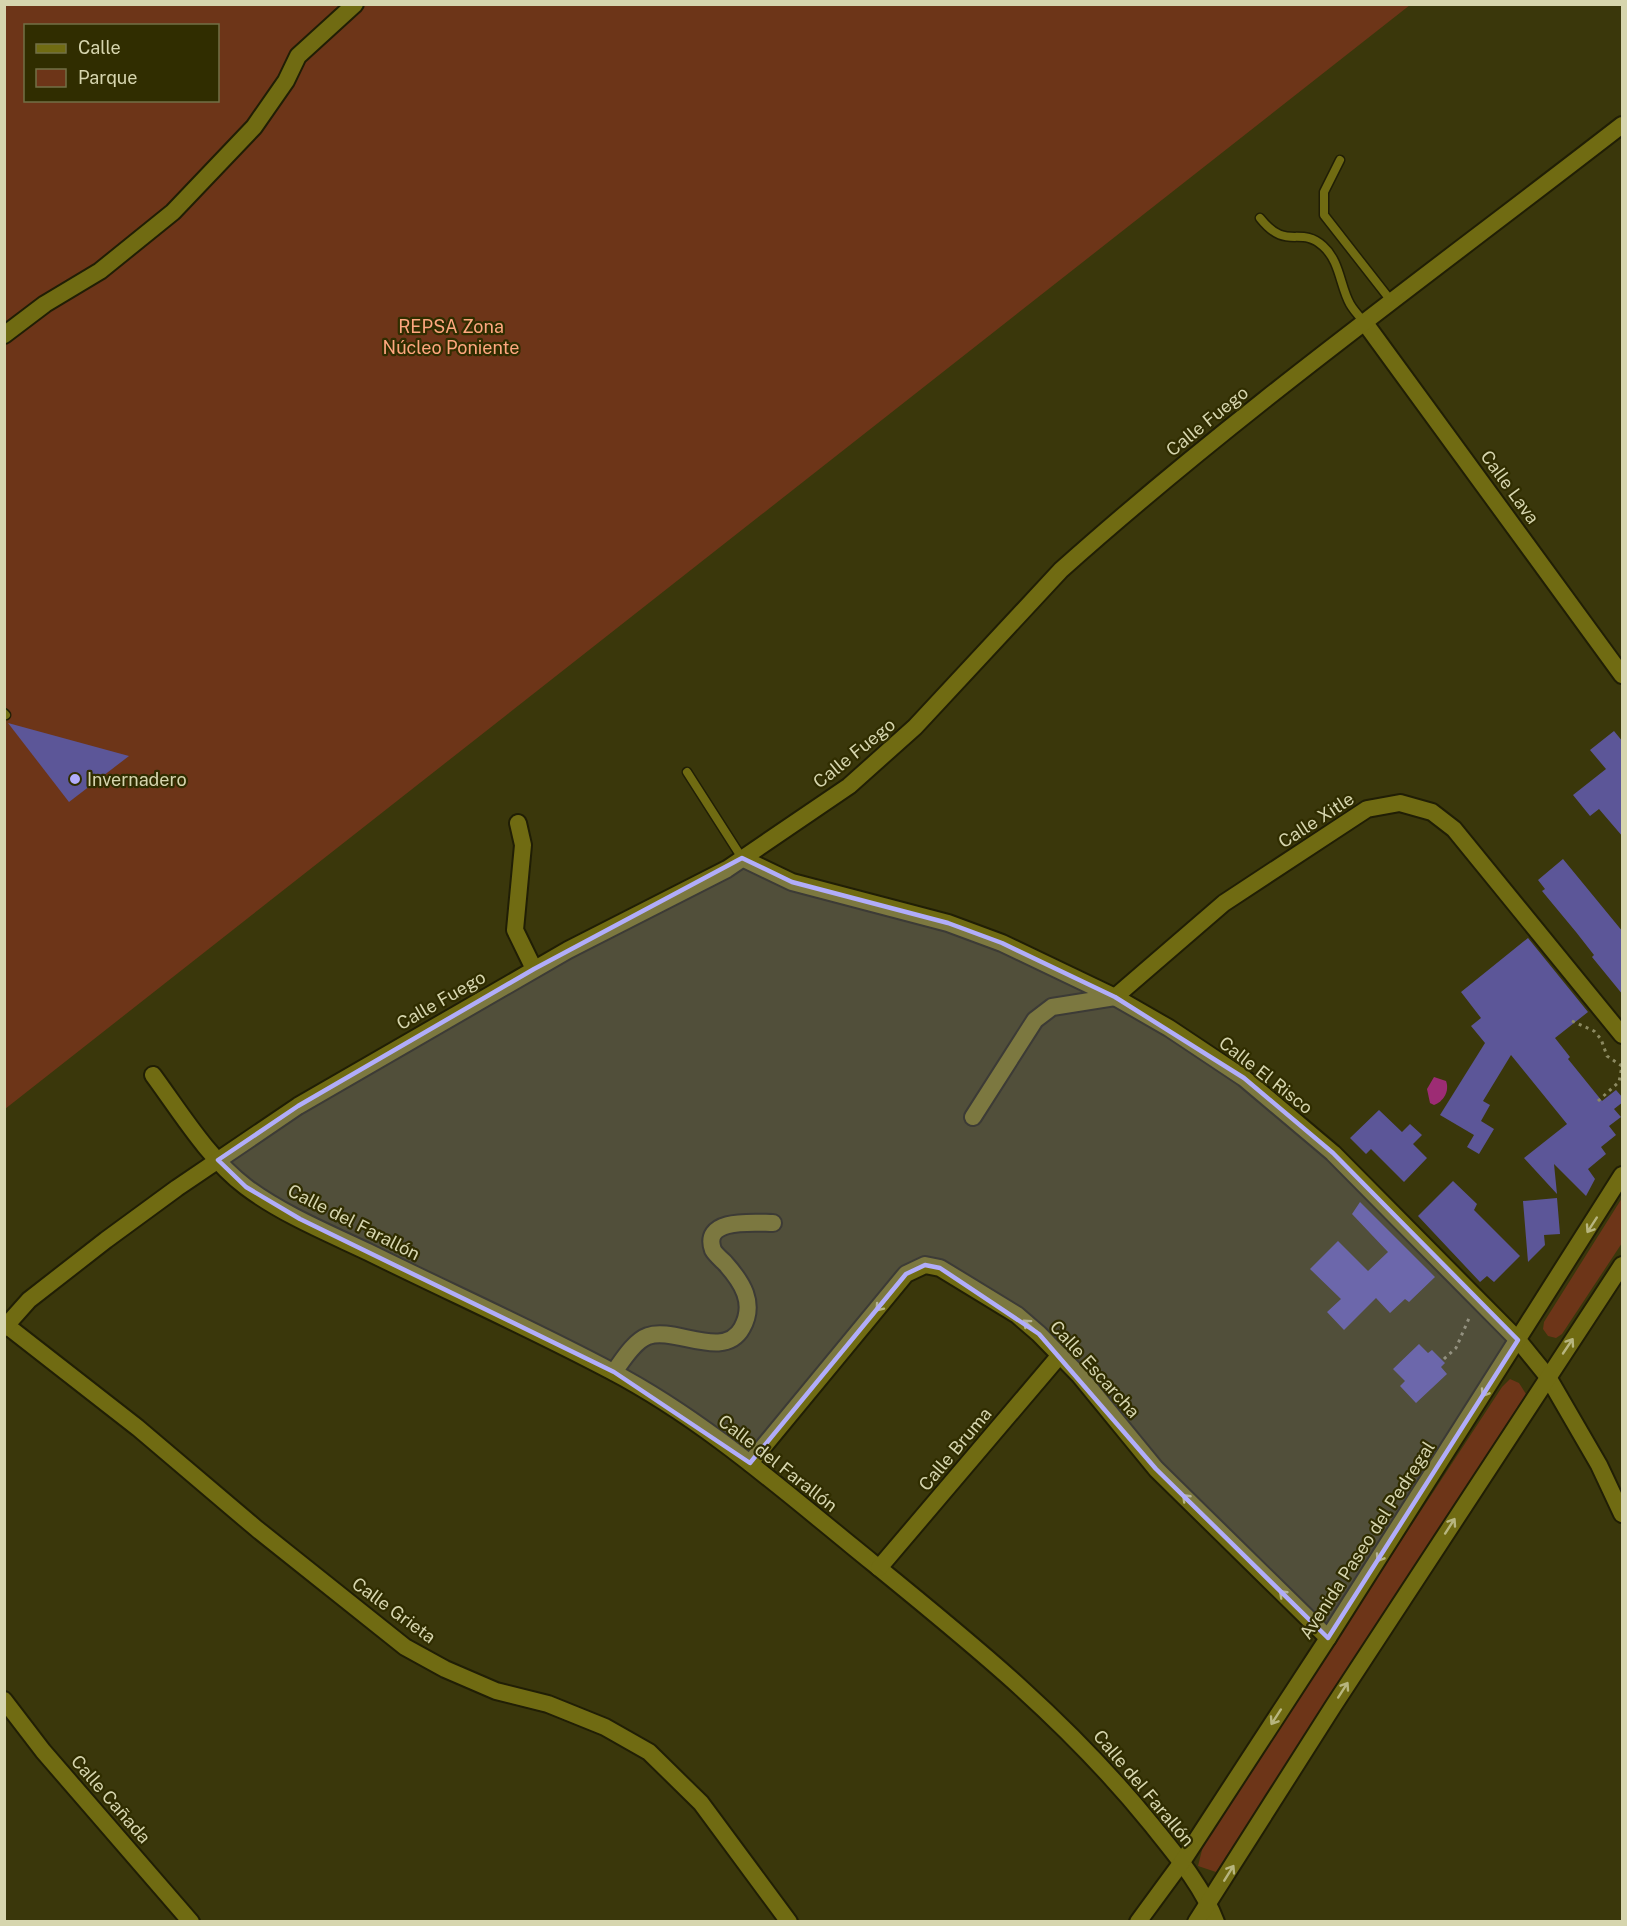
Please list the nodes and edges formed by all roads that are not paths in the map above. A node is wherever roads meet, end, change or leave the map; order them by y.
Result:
1 (355, 4) edge
2 (1623, 125) edge
3 (1340, 160) dead end
4 (1260, 218) dead end
5 (1392, 302) junction
6 (1365, 323) junction
7 (4, 335) edge
8 (1623, 675) edge
9 (687, 772) dead end
10 (518, 823) dead end
11 (742, 858) junction
12 (534, 969) junction
13 (1115, 997) junction
14 (1623, 1035) edge
15 (153, 1076) dead end
16 (973, 1117) dead end
17 (218, 1160) junction
18 (1623, 1175) edge
19 (772, 1223) dead end
20 (1623, 1265) edge
21 (5, 1326) edge
22 (1518, 1340) junction
23 (1060, 1355) junction
24 (614, 1372) junction
25 (1548, 1377) junction
26 (750, 1463) junction
27 (1623, 1514) edge
28 (879, 1568) junction
29 (1328, 1638) junction
30 (4, 1700) edge
31 (1182, 1862) junction
32 (1210, 1904) junction
33 (190, 1922) edge
34 (789, 1922) edge
35 (1138, 1922) edge
36 (1196, 1922) edge
37 (1216, 1922) edge

1 - 7 street
2 - 5 street, Calle Fuego
3 - 5 lane
4 - 6 lane
5 - 6 street, Calle Fuego
6 - 8 street, Calle Lava
6 - 11 street, Calle Fuego
9 - 11 lane
10 - 12 street
11 - 12 street, Calle Fuego
11 - 13 street, Calle El Risco
12 - 17 street, Calle Fuego
13 - 14 street, Calle Xitle
13 - 16 street
13 - 22 street, Calle El Risco
15 - 17 street, Calle del Farallón
17 - 21 street, Calle Fuego
17 - 24 street, Calle del Farallón
18 -> 22 street, Avenida Paseo del Pedregal
19 - 24 street
25 -> 20 street
21 - 34 street, Calle Grieta
22 - 25 street, Calle El Risco
22 -> 29 street, Avenida Paseo del Pedregal
23 -> 26 street, Calle Escarcha
23 - 28 street, Calle Bruma
29 -> 23 street, Calle Escarcha
24 - 26 street, Calle del Farallón
25 - 27 street, Calle El Risco
32 -> 25 street
26 - 28 street, Calle del Farallón
28 - 31 street, Calle del Farallón
29 -> 31 street, Avenida Paseo del Pedregal
30 - 33 street, Calle Cañada
31 - 32 street, Calle del Farallón
31 - 35 street, Avenida Paseo del Pedregal
32 - 36 street
32 - 37 street, Calle del Farallón

